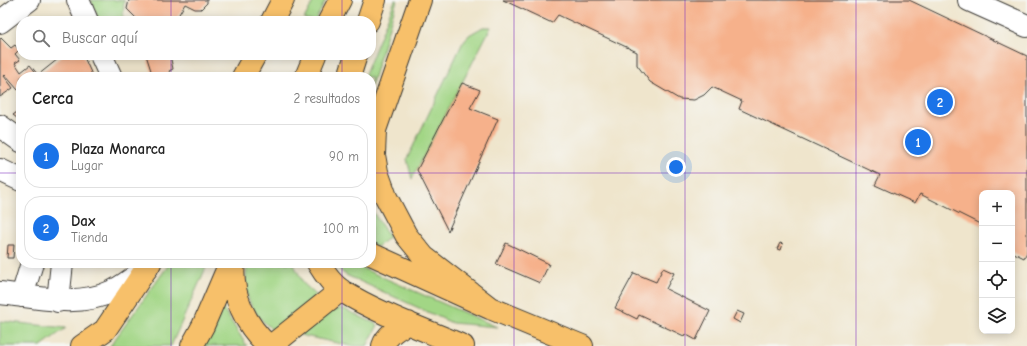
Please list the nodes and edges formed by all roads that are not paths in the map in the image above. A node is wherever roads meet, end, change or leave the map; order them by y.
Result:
1 (29, 0) edge
2 (78, 0) edge
3 (283, 0) edge
4 (340, 0) edge
5 (375, 0) edge
6 (420, 0) edge
7 (969, 0) edge
8 (85, 16) edge
9 (275, 16) edge
10 (332, 16) edge
11 (370, 16) edge
12 (0, 22) edge
13 (1027, 26) edge
14 (103, 60) edge
15 (252, 60) edge
16 (313, 60) edge
17 (354, 60) edge
18 (109, 72) edge
19 (246, 72) edge
20 (308, 72) edge
21 (351, 72) edge
22 (0, 126) edge
23 (376, 127) edge
24 (16, 137) edge
25 (376, 166) edge
26 (0, 170) edge
27 (16, 178) edge
28 (376, 256) edge
29 (30, 268) edge
30 (61, 268) edge
31 (146, 268) edge
32 (148, 268) edge
33 (228, 268) edge
34 (234, 268) edge
35 (321, 268) edge
36 (341, 290) junction
37 (0, 293) edge
38 (22, 296) junction
39 (58, 301) junction
40 (490, 308) junction
41 (408, 323) junction
42 (102, 338) edge
43 (82, 346) edge
44 (192, 346) edge
45 (270, 346) edge
46 (383, 346) edge
47 (463, 346) edge
48 (582, 346) edge

1 - 12 street
2 - 8 street
3 - 9 main road
4 - 10 main road
5 - 11 main road
6 - 23 main road
7 - 13 street
14 - 18 street
15 - 19 main road
16 - 20 main road
17 - 21 main road
22 - 24 street
25 - 40 main road
26 - 27 street
28 - 40 main road
29 - 38 street
30 - 39 street
31 - 39 street
32 - 42 main road
33 - 44 main road
34 - 45 main road
35 - 36 main road
36 - 41 main road
36 - 45 main road
37 - 38 street
38 - 39 street
40 - 48 main road
41 - 46 main road
41 - 47 main road
42 - 43 main road

